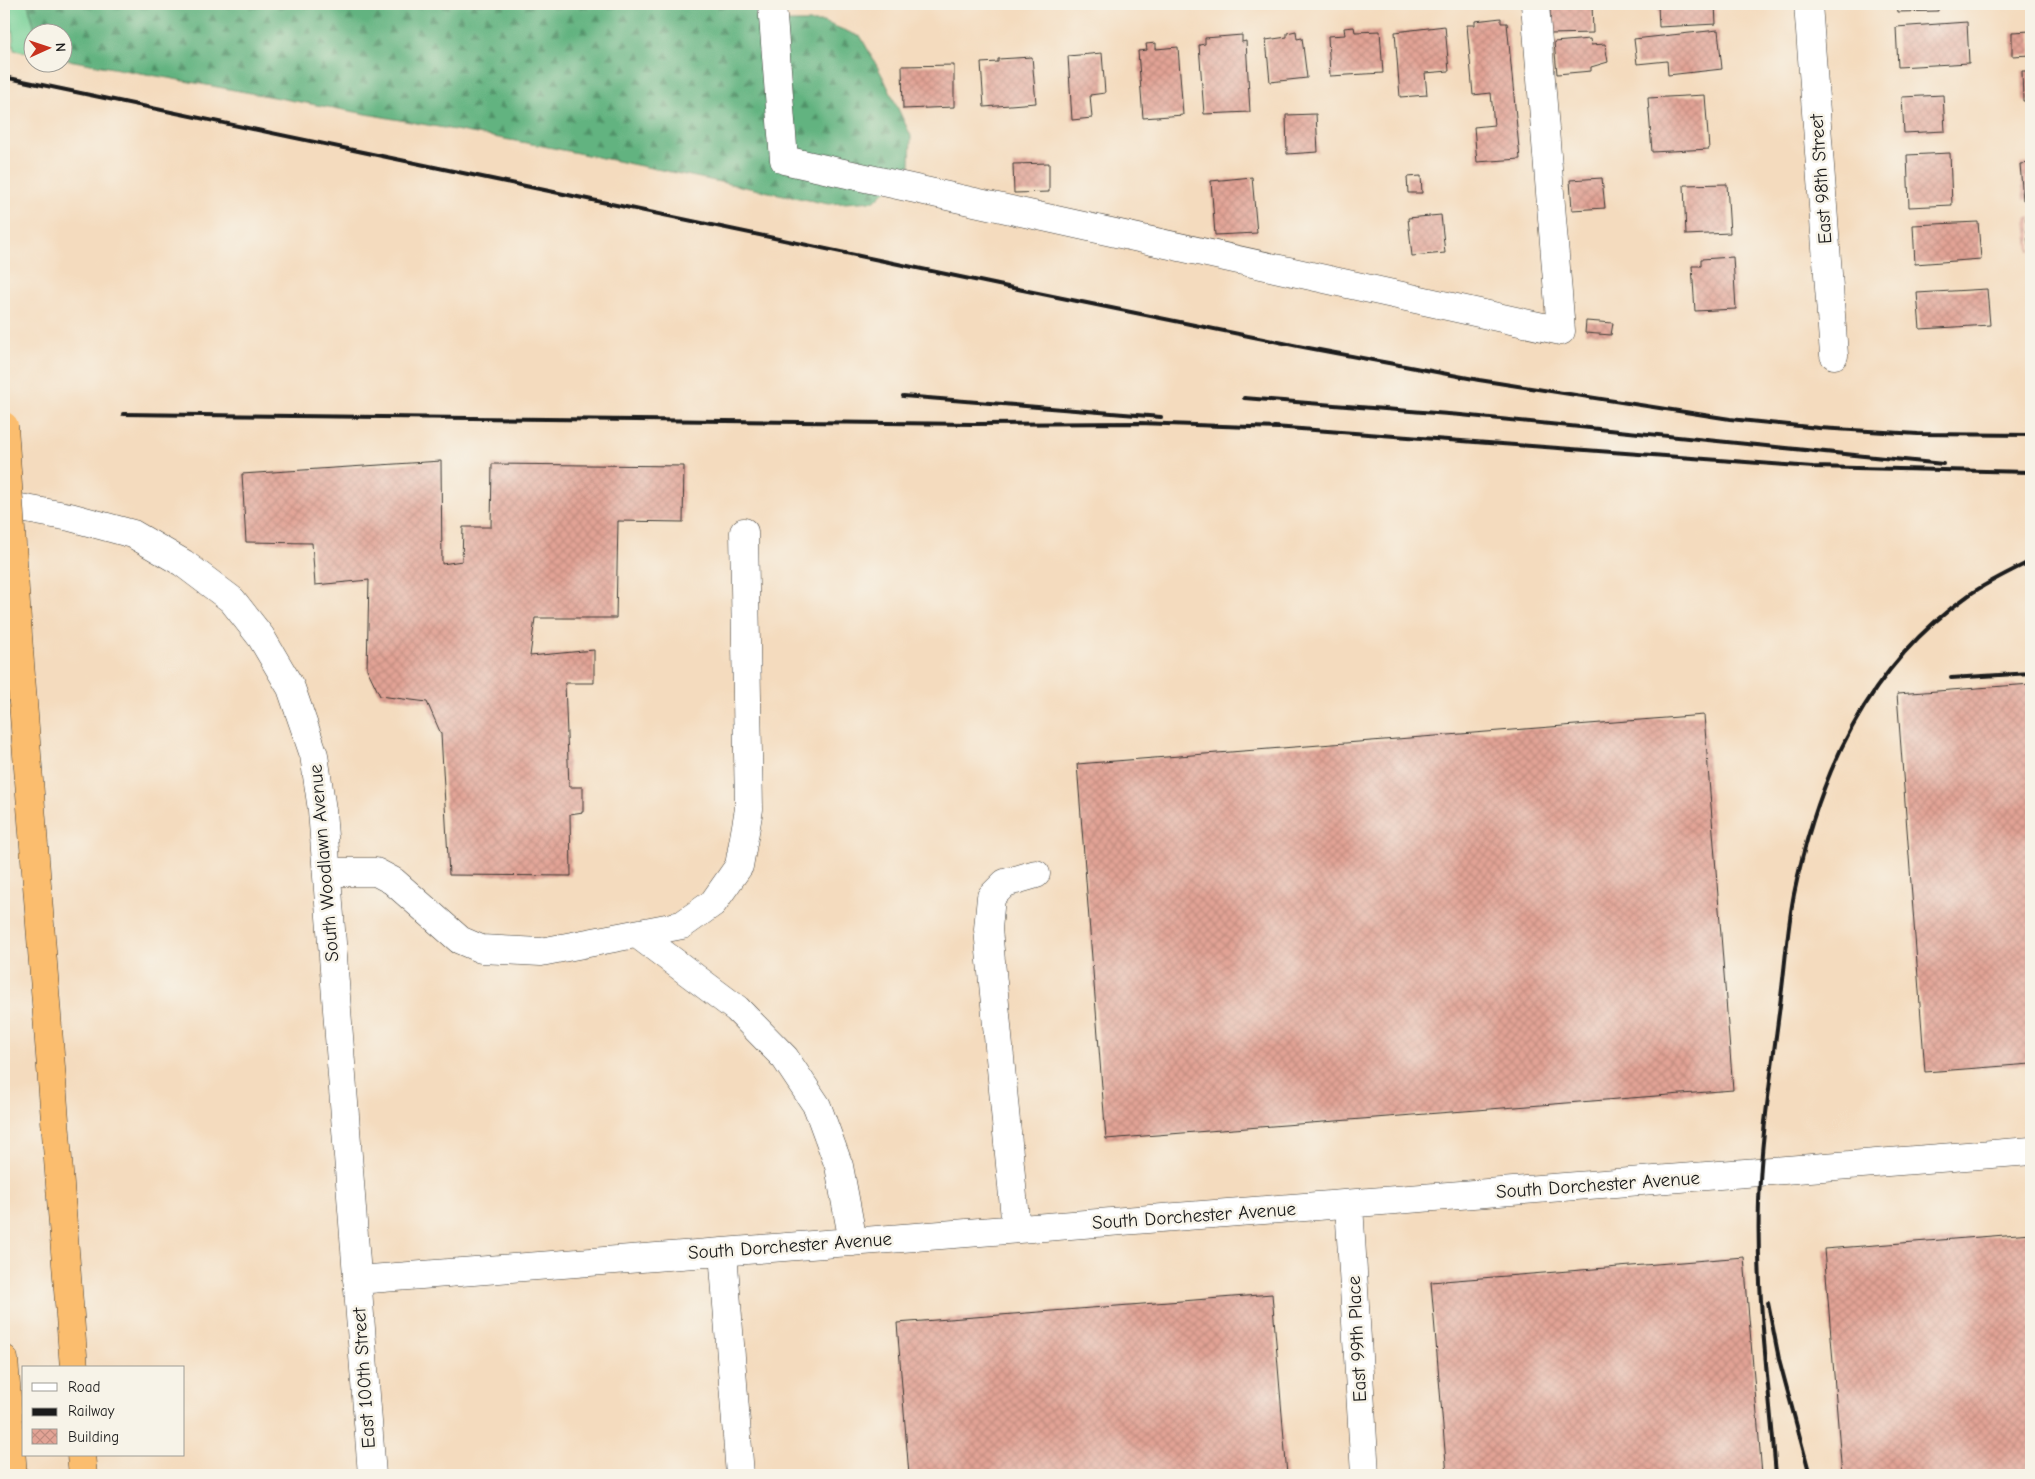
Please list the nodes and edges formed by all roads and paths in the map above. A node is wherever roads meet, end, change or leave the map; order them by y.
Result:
1 (772, 4) edge
2 (1535, 4) edge
3 (1808, 4) edge
4 (1834, 355) dead end
5 (4, 426) edge
6 (4, 505) edge
7 (744, 532) dead end
8 (327, 872) junction
9 (1036, 874) dead end
10 (637, 934) junction
11 (2031, 1152) edge
12 (1349, 1204) junction
13 (1016, 1229) junction
14 (853, 1242) junction
15 (723, 1252) junction
16 (357, 1280) junction
17 (4, 1359) edge
18 (74, 1366) edge
19 (11, 1468) edge
20 (372, 1475) edge
21 (740, 1475) edge
22 (1365, 1475) edge

1 - 2 street
3 - 4 street, East 98th Street
5 - 18 highway, bridge
6 - 8 street, South Woodlawn Avenue
7 - 10 street
8 - 10 street
8 - 16 street, South Woodlawn Avenue
9 - 13 street
10 - 14 street
11 - 12 street, South Dorchester Avenue
12 - 13 street, South Dorchester Avenue
12 - 22 street, East 99th Place
13 - 14 street, South Dorchester Avenue
14 - 15 street, South Dorchester Avenue
15 - 16 street, South Dorchester Avenue
15 - 21 street
16 - 20 street, East 100th Street
17 - 19 highway

